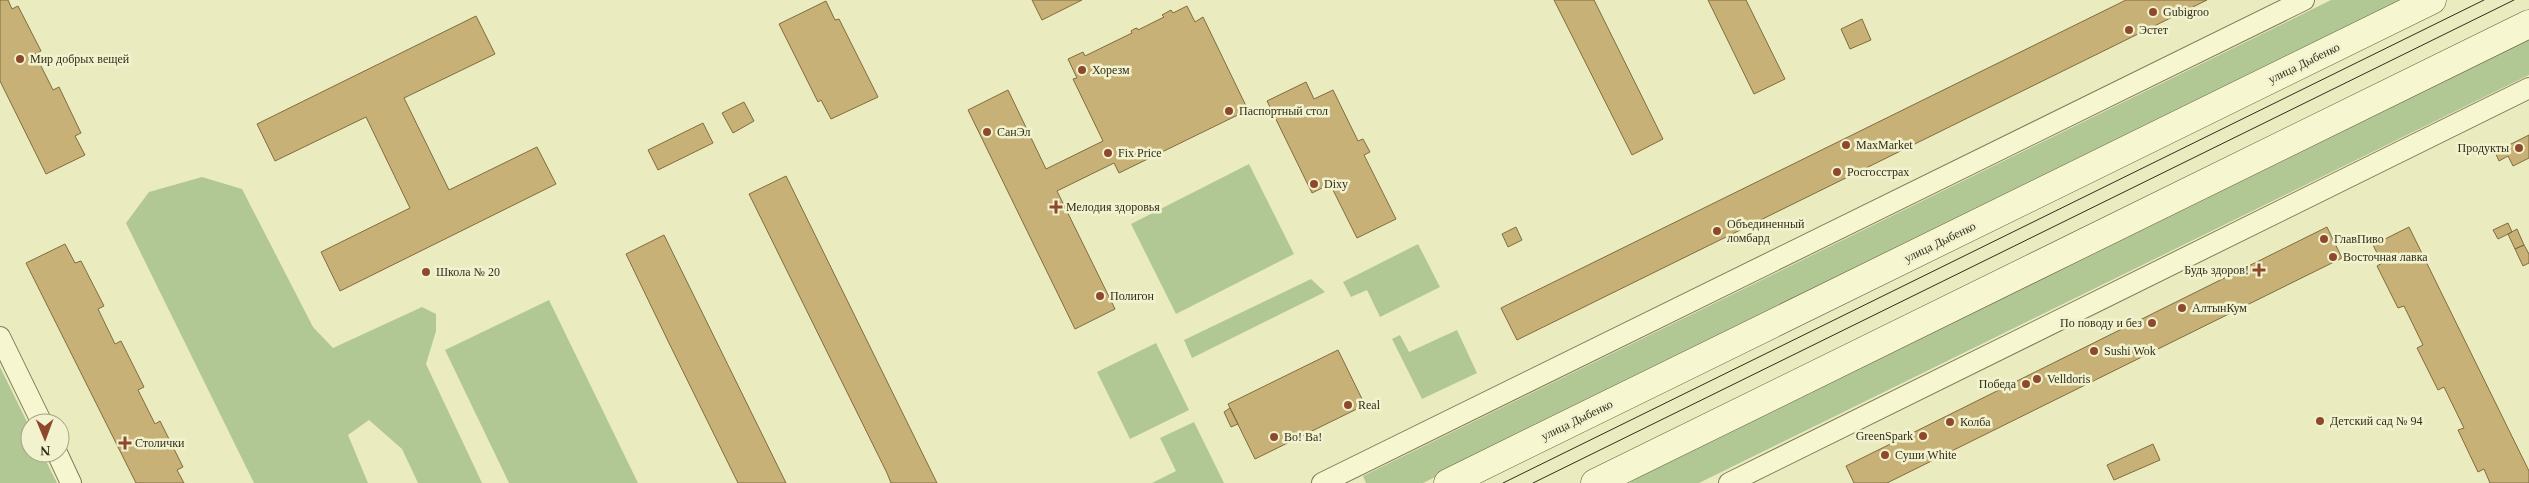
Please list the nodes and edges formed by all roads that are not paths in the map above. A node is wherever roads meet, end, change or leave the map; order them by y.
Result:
1 (2304, 0) edge
2 (2432, 0) edge
3 (2529, 24) edge
4 (2529, 88) edge
5 (0, 337) edge
6 (37, 413) edge
7 (62, 463) edge
8 (71, 483) edge
9 (1322, 483) edge
10 (1448, 483) edge
11 (1595, 483) edge
12 (1729, 483) edge

1 - 9 street
2 - 10 main road, улица Дыбенко
3 - 11 main road
4 - 12 street
5 - 6 street
7 - 8 street

